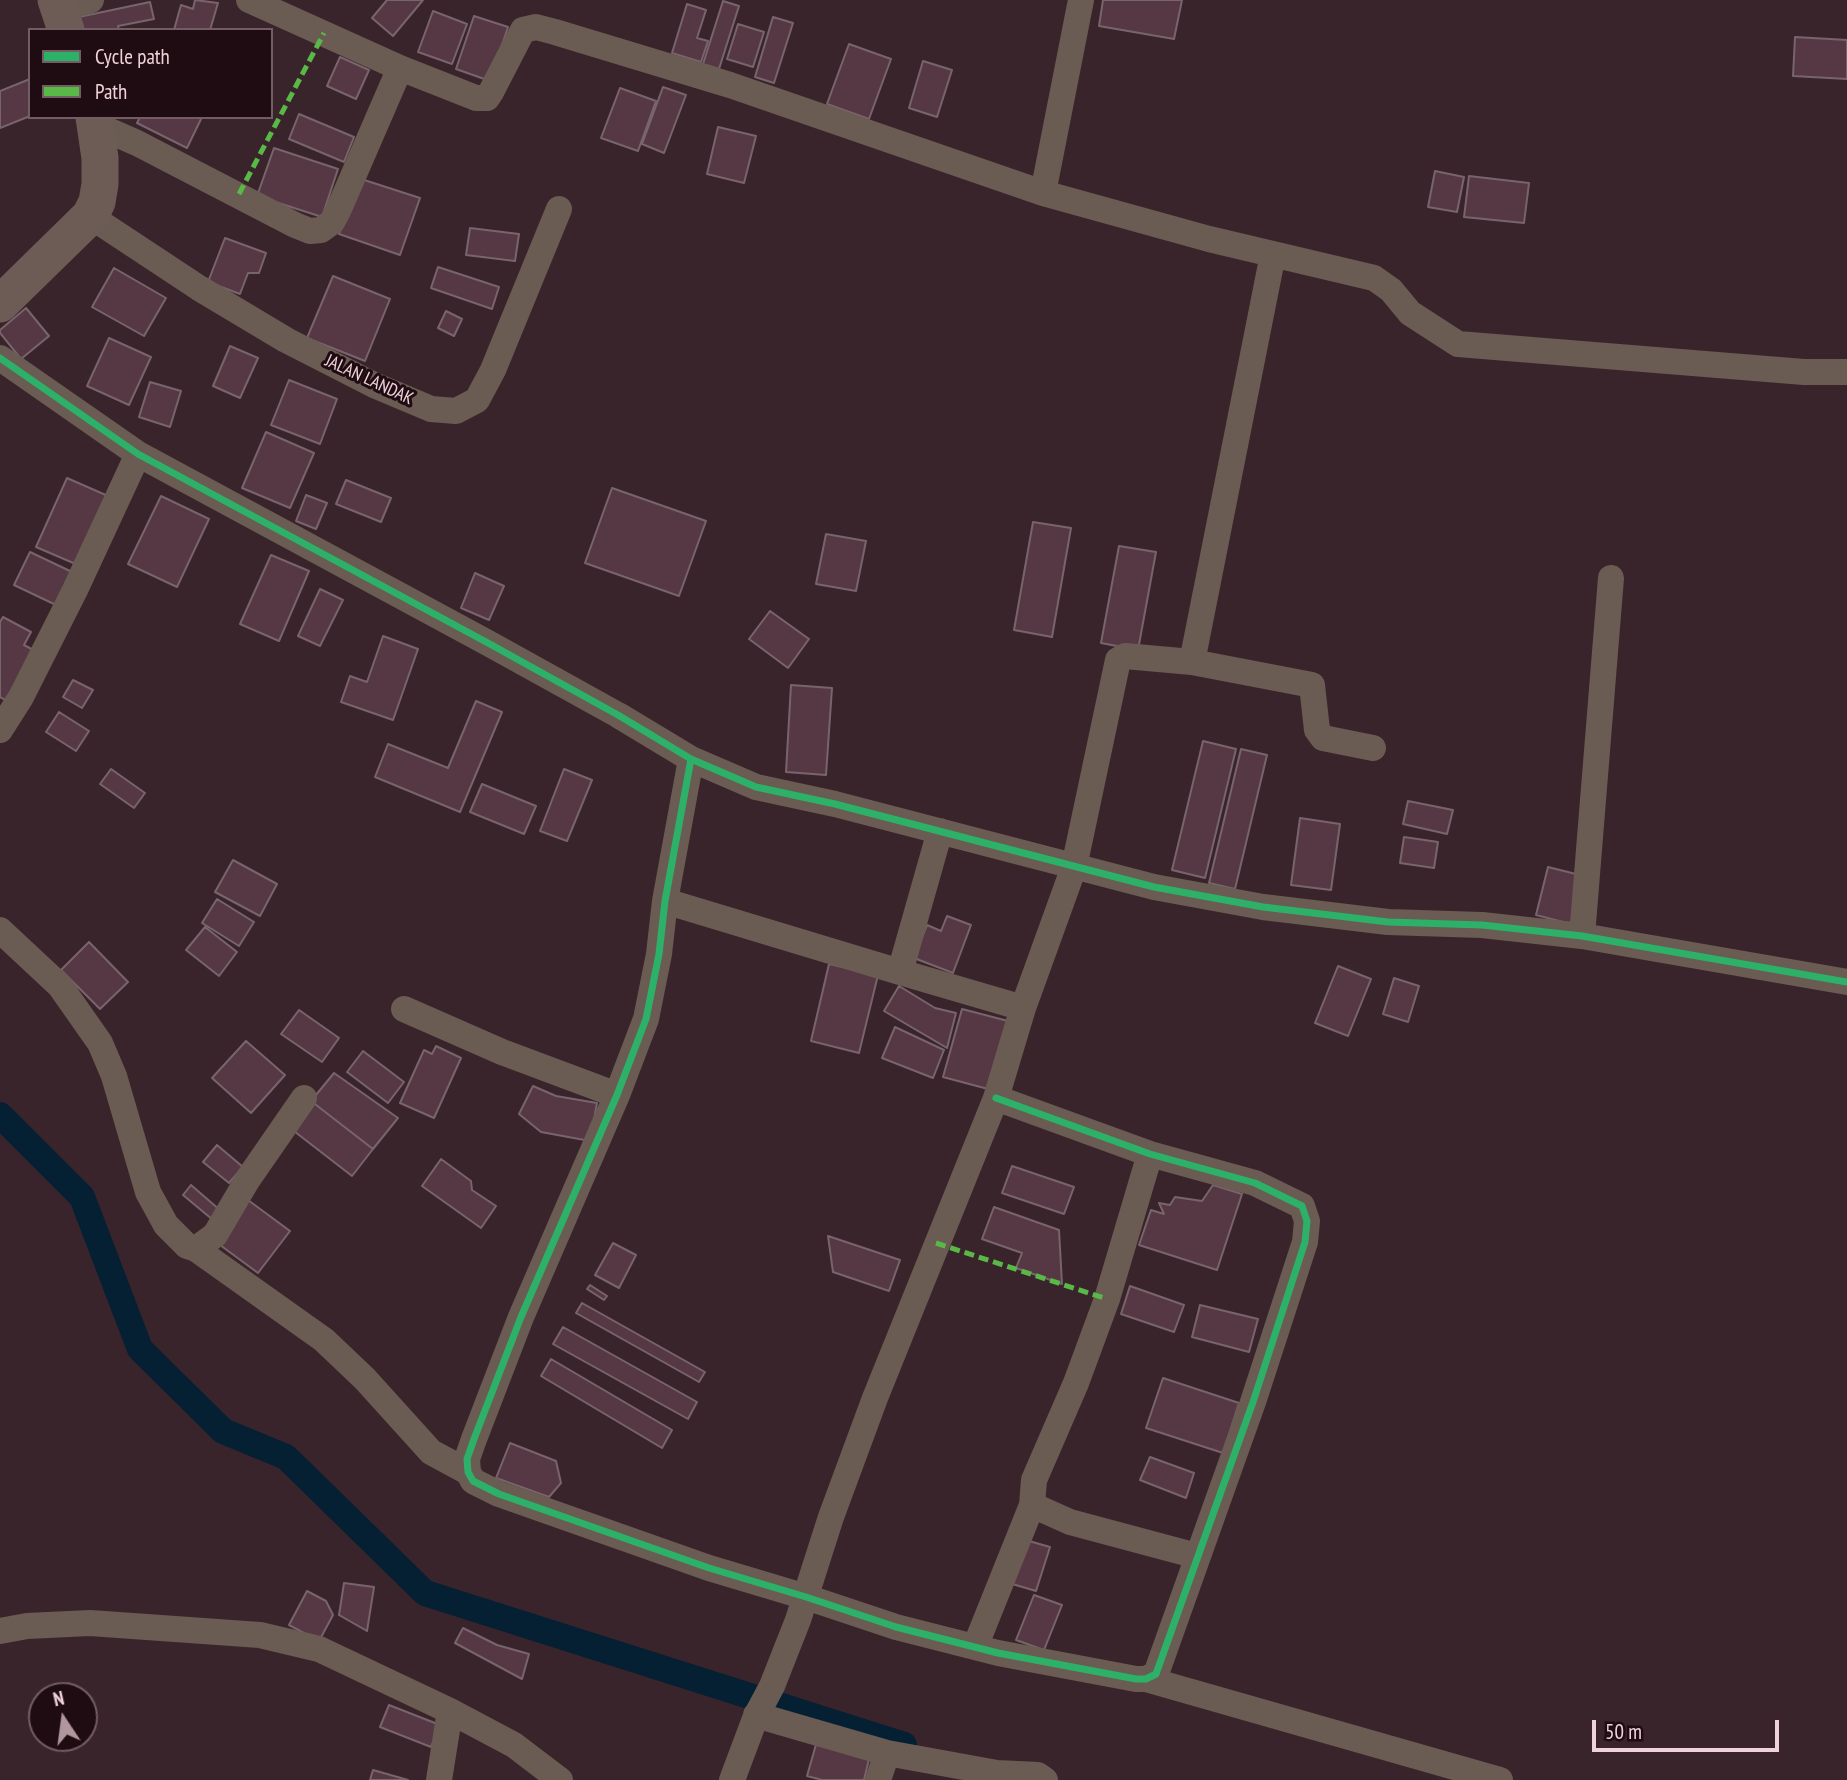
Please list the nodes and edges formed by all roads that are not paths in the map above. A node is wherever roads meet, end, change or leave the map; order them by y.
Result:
1 (248, 0) edge
2 (1081, 0) edge
3 (400, 68) junction
4 (95, 121) edge
5 (1043, 193) junction
6 (559, 209) dead end
7 (90, 216) junction
8 (1273, 254) junction
9 (0, 304) edge
10 (0, 358) edge
11 (1847, 372) edge
12 (138, 454) junction
13 (1611, 578) dead end
14 (1192, 662) junction
15 (0, 730) edge
16 (1373, 748) dead end
17 (691, 759) junction
18 (940, 831) junction
19 (1074, 867) junction
20 (665, 901) junction
21 (0, 930) edge
22 (1581, 936) junction
23 (900, 972) junction
24 (1847, 982) edge
25 (1023, 1008) junction
26 (404, 1009) dead end
27 (617, 1095) junction
28 (304, 1098) dead end
29 (996, 1098) junction
30 (1150, 1154) junction
31 (196, 1249) junction
32 (468, 1472) junction
33 (1032, 1505) junction
34 (1197, 1556) junction
35 (802, 1609) junction
36 (0, 1631) edge
37 (975, 1647) junction
38 (1146, 1679) junction
39 (450, 1711) junction
40 (756, 1715) junction
41 (887, 1753) junction
42 (996, 1777) edge
43 (439, 1780) edge
44 (560, 1780) edge
45 (732, 1780) edge
46 (878, 1780) edge
47 (1045, 1780) edge
48 (1500, 1780) edge

1 - 3 street
2 - 5 street
3 - 4 street
3 - 5 street
4 - 7 street
5 - 8 street
6 - 7 street, JALAN LANDAK
7 - 9 street
8 - 11 street
8 - 14 street
10 - 12 street
12 - 15 street
12 - 17 street
13 - 22 street
14 - 16 street
14 - 19 street
17 - 18 street
17 - 20 street
18 - 19 street
18 - 23 street
19 - 22 street
19 - 25 street
20 - 23 street
20 - 27 street
21 - 31 street
22 - 24 street
23 - 25 street
25 - 29 street
26 - 27 street
27 - 32 street
28 - 31 street
29 - 30 street
29 - 35 street
30 - 33 street
30 - 34 street
31 - 32 street
32 - 35 street
33 - 34 street
33 - 37 street
34 - 38 street
35 - 37 street
35 - 40 street
36 - 39 street
37 - 38 street
38 - 48 street
39 - 43 street
39 - 44 street
40 - 41 street
40 - 45 street
41 - 42 street
41 - 46 street
42 - 47 street

